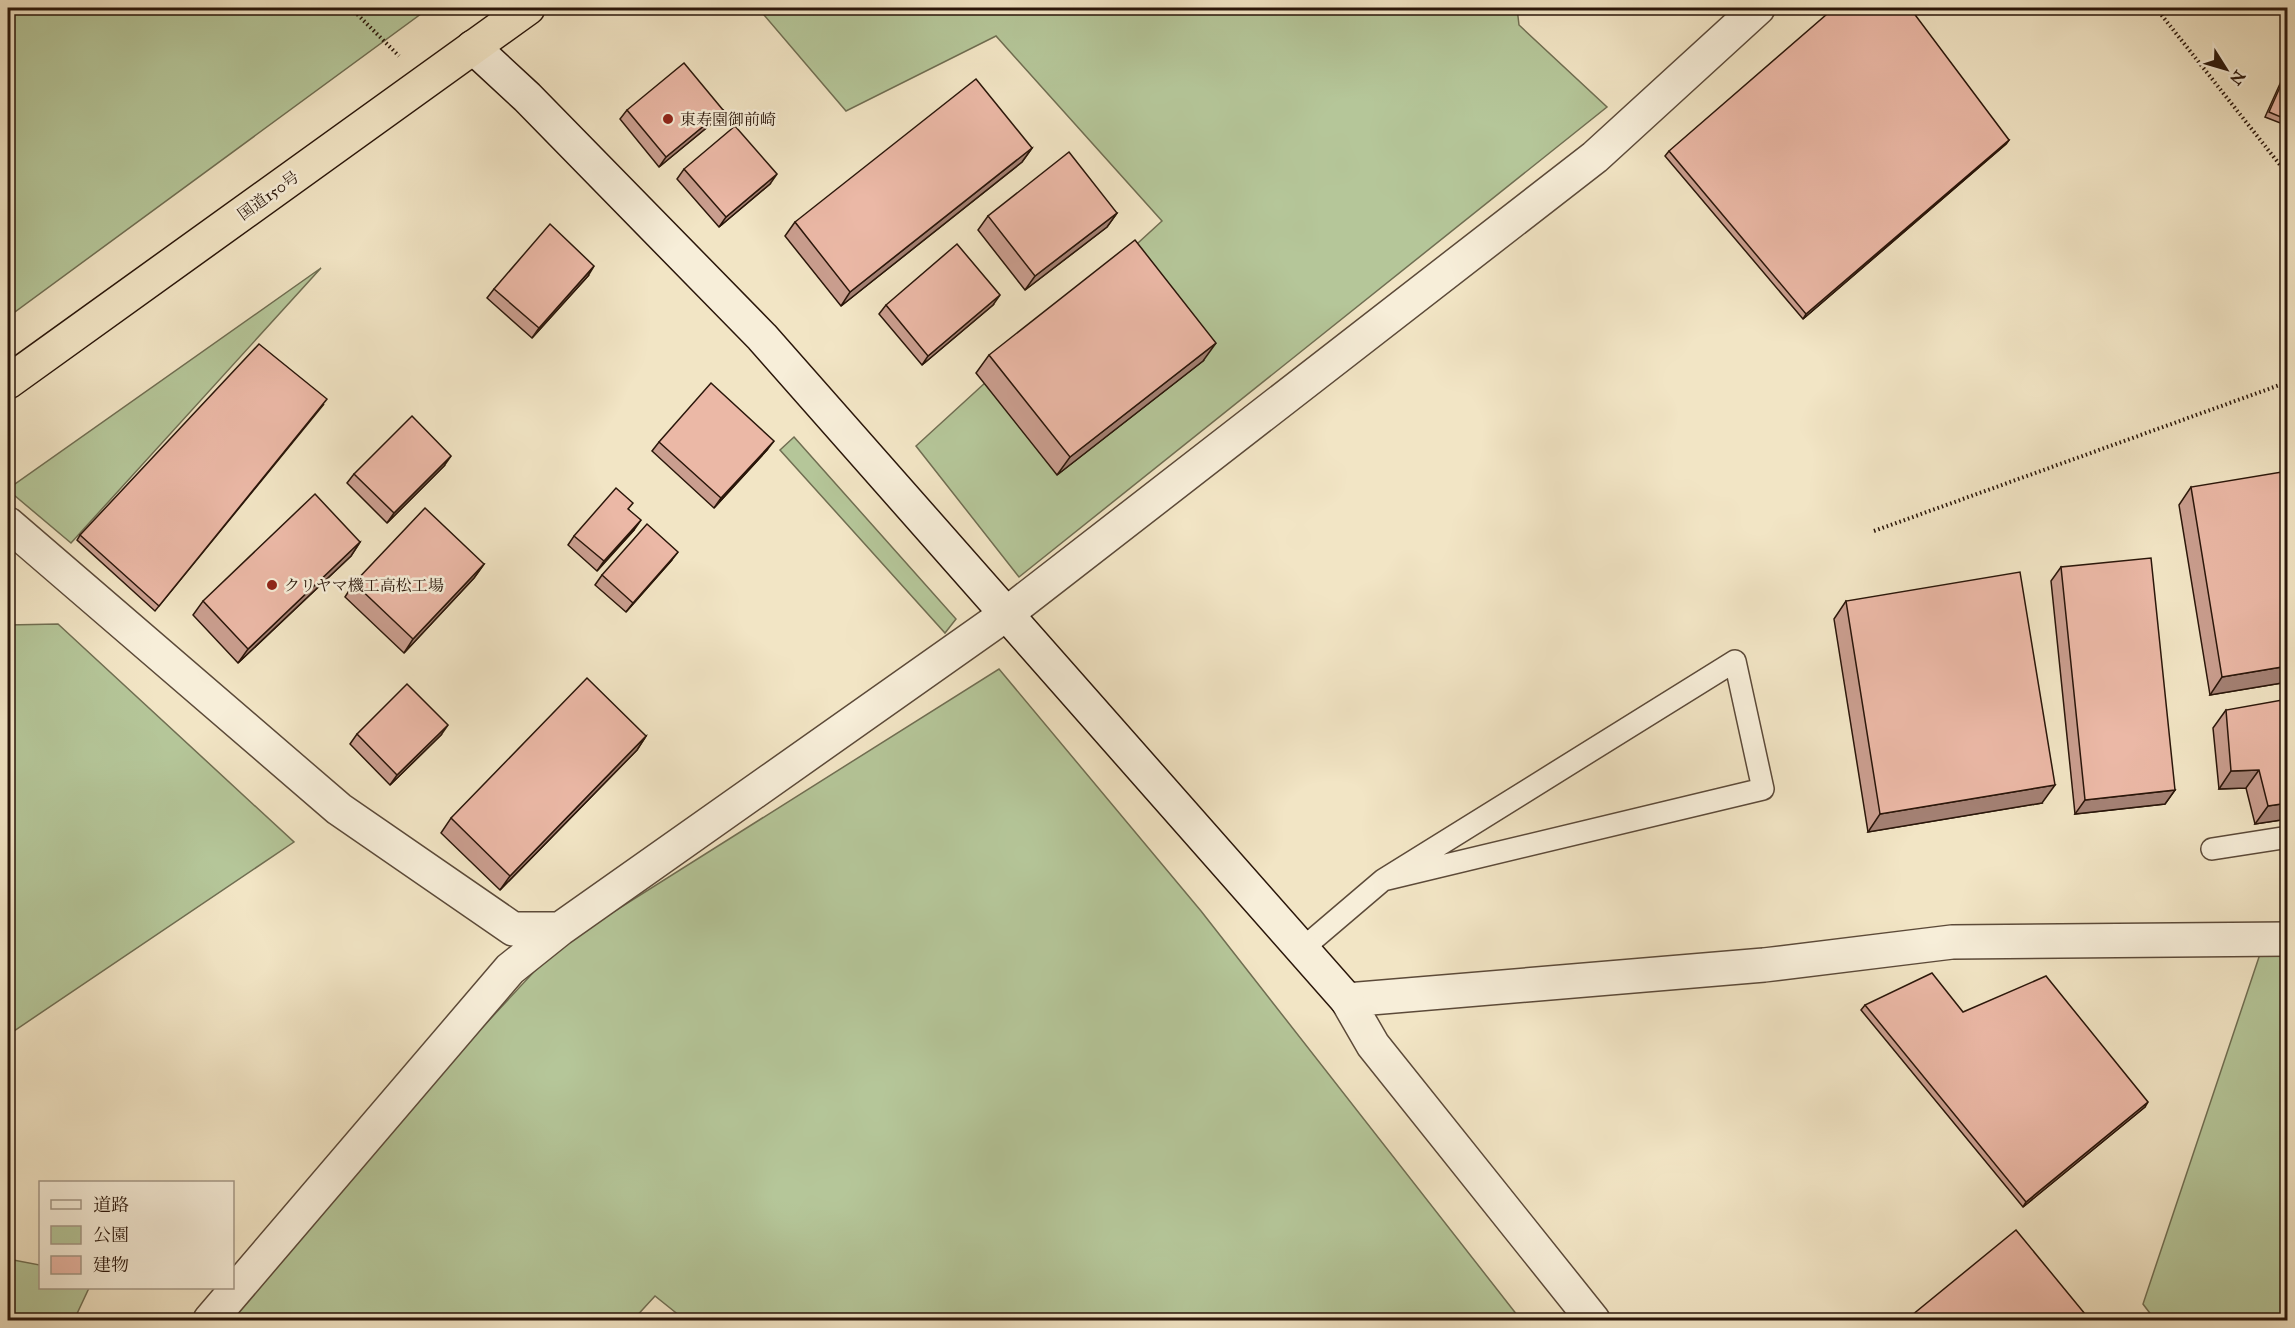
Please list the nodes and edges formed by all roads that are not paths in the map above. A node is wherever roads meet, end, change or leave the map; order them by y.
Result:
1 (528, 8) edge
2 (1758, 8) edge
3 (473, 47) junction
4 (8, 382) edge
5 (8, 524) edge
6 (1005, 615) junction
7 (2288, 837) edge
8 (2212, 849) dead end
9 (1383, 880) junction
10 (560, 929) junction
11 (2288, 939) edge
12 (1302, 949) junction
13 (1347, 1000) junction
14 (210, 1320) edge
15 (1593, 1320) edge

1 - 3 highway, 国道150号
2 - 6 street
3 - 4 highway, 国道150号
3 - 6 street
5 - 10 street
6 - 10 street
6 - 12 street
7 - 8 lane
9 - 9 lane
9 - 12 lane
10 - 14 street
11 - 13 street
12 - 13 street
13 - 15 street

